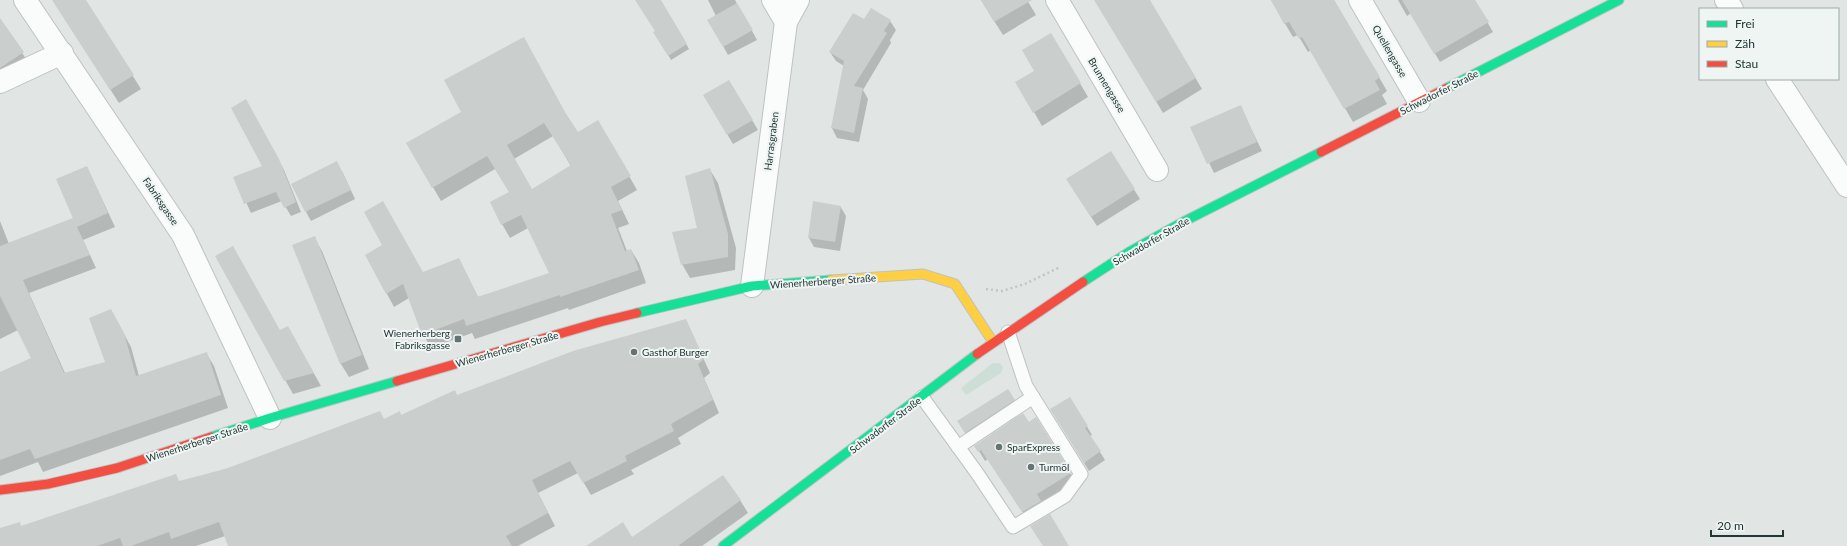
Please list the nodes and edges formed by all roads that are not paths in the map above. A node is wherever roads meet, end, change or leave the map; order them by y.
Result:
1 (25, 0) edge
2 (773, 0) edge
3 (798, 0) edge
4 (1057, 0) edge
5 (1360, 0) edge
6 (1619, 0) edge
7 (786, 22) junction
8 (62, 52) junction
9 (1778, 80) edge
10 (0, 82) edge
11 (1419, 101) junction
12 (1157, 170) dead end
13 (1847, 186) edge
14 (752, 286) junction
15 (1008, 332) junction
16 (993, 342) junction
17 (922, 397) junction
18 (1033, 397) junction
19 (270, 418) junction
20 (958, 447) junction
21 (0, 490) edge
22 (723, 546) edge

1 - 8 street, Fabriksgasse
2 - 7 street
3 - 7 street, Harrasgraben
4 - 12 street, Brunnengasse
5 - 11 street, Quellengasse
6 - 11 main road, Schwadorfer Straße
7 - 14 street, Harrasgraben
8 - 10 street
8 - 19 street, Fabriksgasse
9 - 13 street
11 - 15 main road, Schwadorfer Straße
14 - 16 main road, Wienerherberger Straße
14 - 19 main road, Wienerherberger Straße
15 - 16 main road, Schwadorfer Straße
15 - 18 lane
16 - 17 main road, Schwadorfer Straße
17 - 20 lane
17 - 22 main road, Schwadorfer Straße
18 - 20 lane
18 - 20 lane
19 - 21 main road, Wienerherberger Straße

